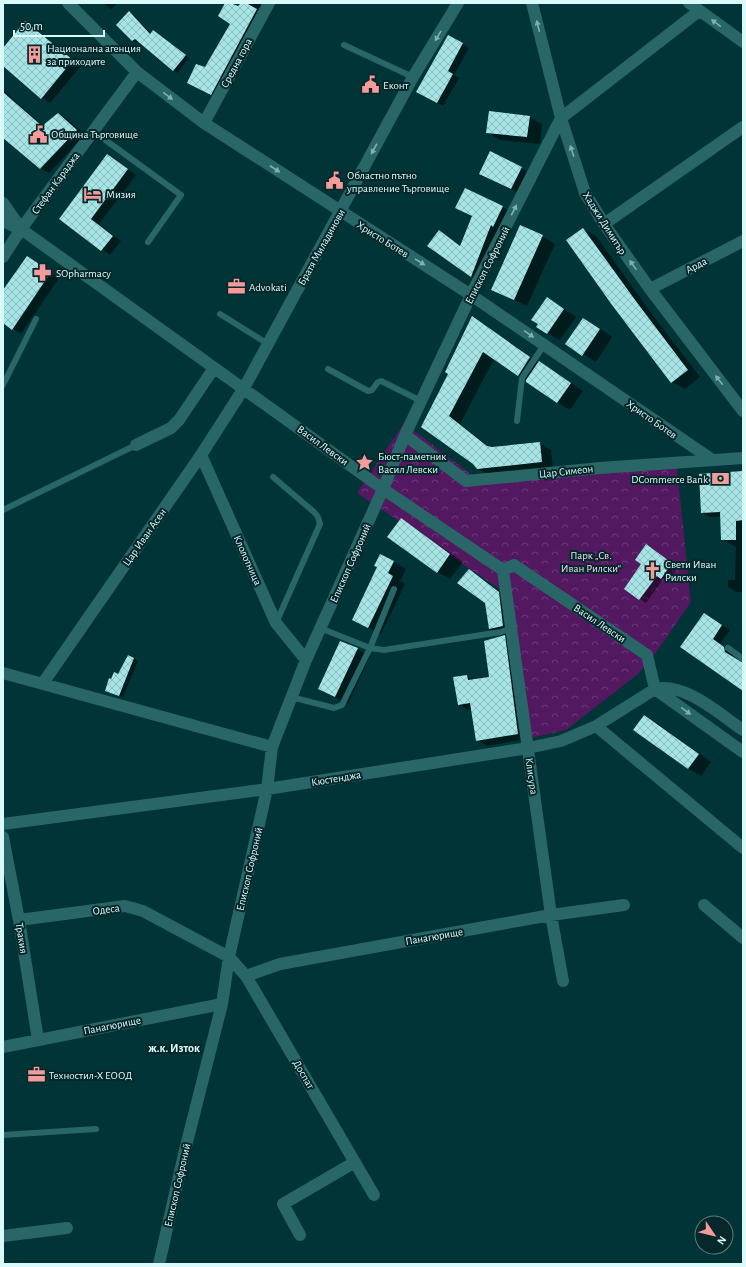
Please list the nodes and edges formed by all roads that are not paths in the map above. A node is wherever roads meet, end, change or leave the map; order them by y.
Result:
1 (68, 3) edge
2 (268, 3) edge
3 (458, 3) edge
4 (532, 3) edge
5 (689, 3) edge
6 (699, 11) junction
7 (743, 42) edge
8 (344, 45) dead end
9 (137, 72) junction
10 (413, 78) junction
11 (561, 118) junction
12 (204, 123) junction
13 (743, 126) edge
14 (93, 131) junction
15 (3, 203) edge
16 (340, 211) junction
17 (3, 221) edge
18 (604, 224) junction
19 (3, 225) edge
20 (21, 229) junction
21 (743, 241) edge
22 (148, 242) dead end
23 (3, 256) edge
24 (650, 289) junction
25 (471, 295) junction
26 (220, 314) dead end
27 (36, 319) dead end
28 (268, 344) junction
29 (544, 345) junction
30 (214, 368) junction
31 (328, 369) dead end
32 (3, 385) edge
33 (244, 388) junction
34 (421, 401) junction
35 (743, 411) edge
36 (517, 421) dead end
37 (405, 435) junction
38 (136, 445) joint
39 (201, 455) junction
40 (743, 458) edge
41 (711, 459) junction
42 (273, 477) dead end
43 (383, 489) junction
44 (3, 510) edge
45 (503, 570) junction
46 (394, 589) dead end
47 (276, 623) junction
48 (320, 628) junction
49 (511, 628) junction
50 (370, 648) junction
51 (728, 648) dead end
52 (743, 659) edge
53 (306, 660) junction
54 (3, 673) edge
55 (43, 684) junction
56 (654, 688) junction
57 (291, 697) junction
58 (596, 726) junction
59 (743, 730) edge
60 (272, 747) junction
61 (528, 748) junction
62 (743, 752) edge
63 (267, 789) junction
64 (3, 824) edge
65 (3, 837) edge
66 (743, 848) edge
67 (624, 905) dead end
68 (704, 905) dead end
69 (551, 915) junction
70 (18, 920) junction
71 (743, 938) edge
72 (229, 957) junction
73 (246, 976) junction
74 (563, 981) dead end
75 (222, 1004) junction
76 (38, 1040) junction
77 (3, 1047) edge
78 (96, 1129) dead end
79 (3, 1135) edge
80 (355, 1162) junction
81 (374, 1195) dead end
82 (67, 1228) dead end
83 (300, 1235) dead end
84 (3, 1236) edge
85 (159, 1264) edge

1 - 9 street, Христо Ботев
2 - 12 street, Средна гора
3 -> 10 street, Братя Миладинови
11 -> 4 street, Хаджи Димитър
5 - 6 street
7 -> 6 street
6 - 11 street
8 - 10 lane
9 -> 12 street, Христо Ботев
9 - 14 street, Стефан Караджа
10 -> 16 street, Братя Миладинови
18 -> 11 street, Хаджи Димитър
25 -> 11 street, Епископ Софроний
12 -> 16 street, Христо Ботев
13 - 18 street
14 - 20 street, Стефан Караджа
14 - 22 lane
15 - 20 street, Васил Левски
16 -> 25 street, Христо Ботев
16 - 28 street, Братя Миладинови
17 - 20 street
24 -> 18 street, Хаджи Димитър
19 - 20 street
20 - 23 street, Стефан Караджа
20 - 30 street, Васил Левски
21 - 24 street, Арда
35 -> 24 street, Хаджи Димитър
25 -> 29 street, Христо Ботев
25 - 34 street, Епископ Софроний
26 - 28 lane
27 - 32 lane
28 - 33 street, Братя Миладинови
29 - 36 lane
29 - 41 street, Христо Ботев
30 - 33 street, Васил Левски
30 - 38 street
31 - 34 lane
33 - 39 street, Цар Иван Асен
33 - 43 street, Васил Левски
34 - 37 street, Епископ Софроний
37 - 41 street, Цар Симеон
37 - 43 street, Епископ Софроний
38 - 44 lane
39 - 47 street, Клолотница
39 - 55 street, Цар Иван Асен
40 - 41 street, Цар Симеон
42 - 47 lane
43 - 45 street, Васил Левски
43 - 48 street, Епископ Софроний
45 - 49 street, Клисура
45 - 56 street, Васил Левски
46 - 50 lane
47 - 53 street, Клолотница
48 - 50 lane
48 - 53 street, Епископ Софроний
49 - 50 lane
49 - 61 street, Клисура
50 - 57 lane
51 - 52 lane
53 - 57 street, Епископ Софроний
54 - 55 street
55 - 60 street
56 - 58 street, Кюстенджа
56 - 59 street
56 -> 62 street
57 - 60 street, Епископ Софроний
58 - 61 street, Кюстенджа
58 - 66 street
60 - 63 street, Епископ Софроний
61 - 63 street, Кюстенджа
61 - 69 street, Клисура
63 - 64 street, Кюстенджа
63 - 72 street, Епископ Софроний
65 - 70 street, Тракия
67 - 69 street, Панагюрище
68 - 71 street
69 - 73 street, Панагюрище
69 - 74 street, Клисура
70 - 72 street, Одеса
70 - 76 street, Тракия
72 - 73 street, Доспат
72 - 75 street, Епископ Софроний
73 - 80 street, Доспат
75 - 76 street, Панагюрище
75 - 85 street, Епископ Софроний
76 - 77 street, Панагюрище
78 - 79 lane
80 - 81 street, Доспат
80 - 83 street
82 - 84 street

